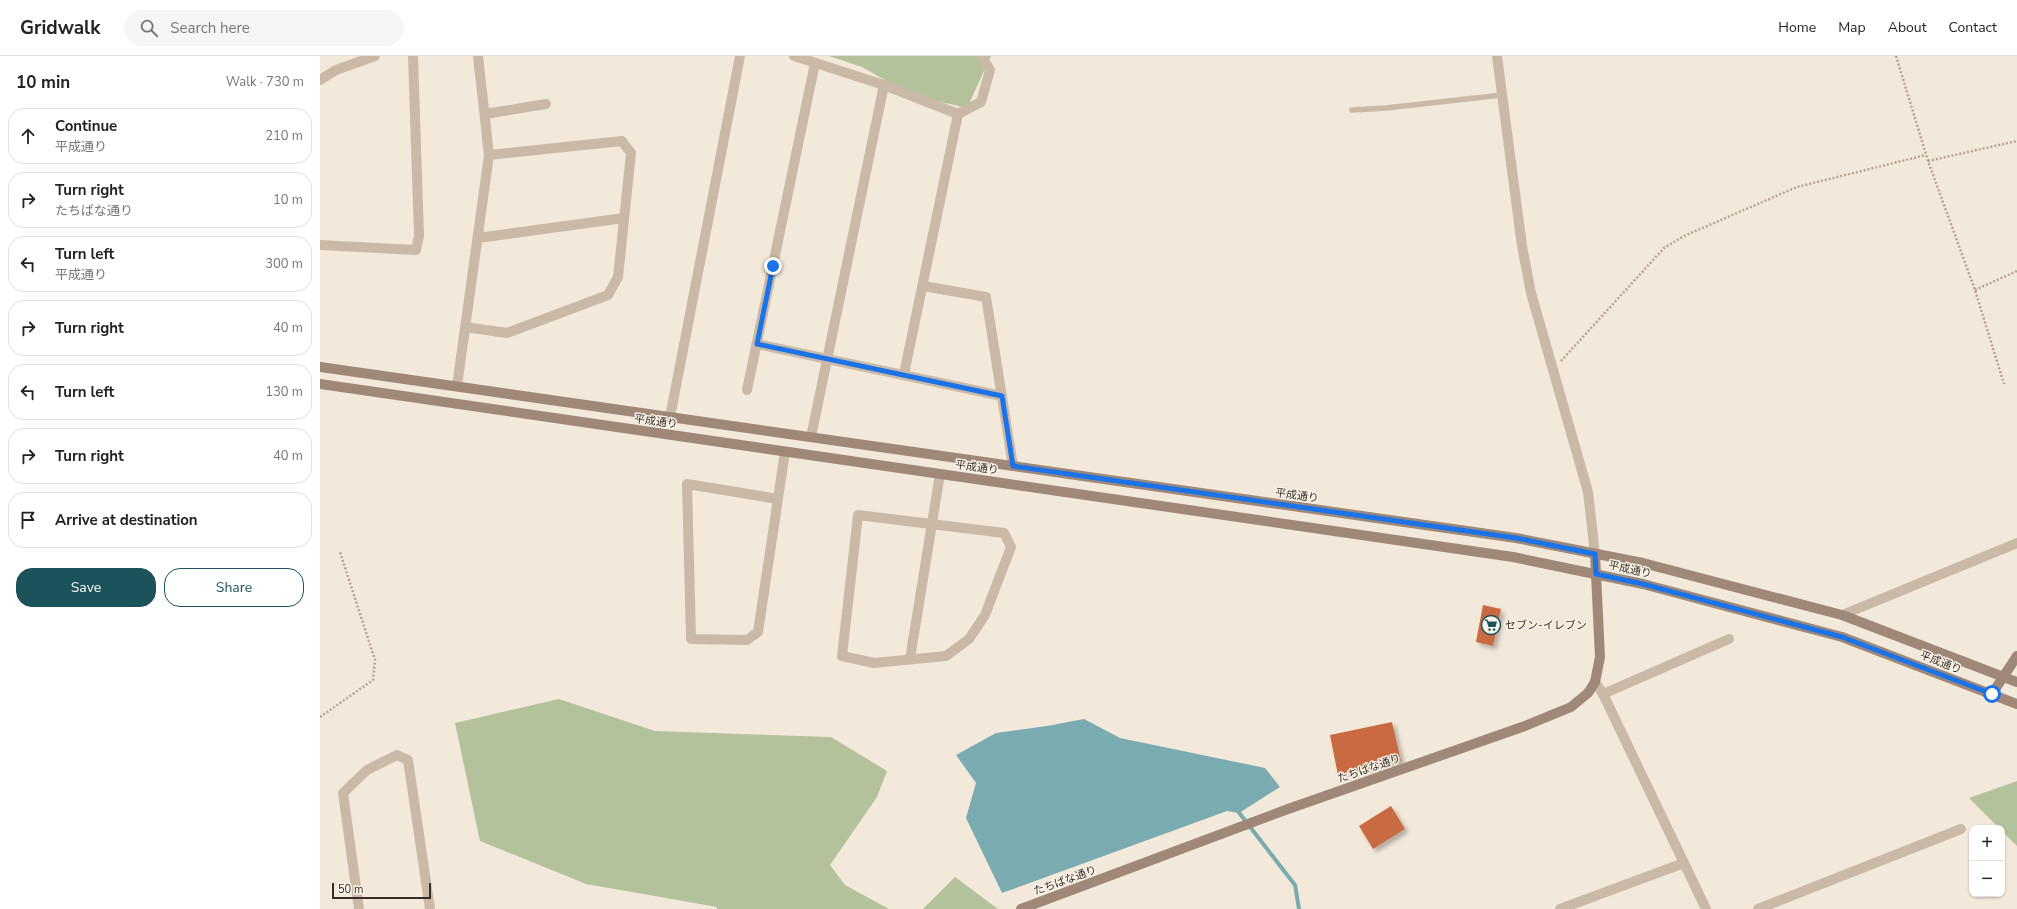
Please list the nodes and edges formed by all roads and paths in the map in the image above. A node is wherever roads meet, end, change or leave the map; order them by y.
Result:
1 (375, 56) edge
2 (413, 56) edge
3 (478, 56) edge
4 (740, 56) edge
5 (794, 56) edge
6 (981, 56) edge
7 (1497, 56) edge
8 (1896, 56) edge
9 (815, 63) junction
10 (320, 80) edge
11 (884, 85) junction
12 (1502, 95) junction
13 (546, 104) dead end
14 (1352, 110) dead end
15 (485, 114) junction
16 (958, 114) junction
17 (2017, 140) edge
18 (489, 155) junction
19 (1926, 155) junction
20 (1928, 161) junction
21 (624, 218) junction
22 (478, 238) junction
23 (320, 245) edge
24 (2017, 271) edge
25 (923, 286) junction
26 (1975, 290) junction
27 (465, 327) junction
28 (757, 344) junction
29 (828, 358) junction
30 (320, 367) edge
31 (1554, 368) junction
32 (904, 374) junction
33 (320, 384) edge
34 (2004, 384) dead end
35 (457, 386) junction
36 (747, 390) dead end
37 (1002, 396) junction
38 (670, 417) junction
39 (811, 437) junction
40 (785, 452) junction
41 (1013, 466) junction
42 (940, 474) junction
43 (778, 499) junction
44 (932, 525) junction
45 (2017, 543) edge
46 (340, 552) dead end
47 (1595, 554) junction
48 (1596, 574) junction
49 (1842, 615) junction
50 (1729, 638) dead end
51 (2017, 656) edge
52 (910, 659) junction
53 (2003, 676) junction
54 (1595, 682) junction
55 (2017, 682) edge
56 (1603, 694) junction
57 (1992, 694) junction
58 (2017, 704) edge
59 (320, 717) edge
60 (1961, 829) dead end
61 (1684, 863) junction
62 (359, 909) edge
63 (430, 909) edge
64 (1021, 909) edge
65 (1560, 909) edge
66 (1706, 909) edge
67 (1758, 909) edge

1 - 10 street
2 - 23 street
3 - 15 street
4 - 38 street
5 - 9 street
6 - 16 street
7 - 12 street
8 - 19 path
9 - 11 street
9 - 28 street
11 - 16 street
11 - 29 street
12 - 14 lane
12 - 31 street
13 - 15 street
15 - 18 street
16 - 25 street
17 - 20 path
18 - 21 street
18 - 22 street
19 - 20 path
19 - 31 path
20 - 26 path
21 - 22 street
21 - 27 street
22 - 27 street
24 - 26 path
25 - 32 street
25 - 37 street
26 - 34 path
27 - 35 street
28 - 29 street
28 - 36 street
29 - 32 street
29 - 39 street
30 - 35 street, 平成通り
31 - 47 street
32 - 37 street
33 - 40 street, 平成通り
35 - 38 street, 平成通り
37 - 41 street
38 - 39 street, 平成通り
39 - 41 street, 平成通り
40 - 42 street, 平成通り
40 - 43 street
41 - 47 street, 平成通り
42 - 44 street
42 - 48 street, 平成通り
43 - 43 street
44 - 52 street
44 - 52 street
44 - 52 street
45 - 49 street
46 - 59 path
47 - 48 street, たちばな通り
47 - 49 street, 平成通り
48 - 54 street, たちばな通り
48 - 57 street, 平成通り
49 - 53 street, 平成通り
50 - 56 street
51 - 53 street
53 - 55 street, 平成通り
53 - 57 street
54 - 56 street
54 - 64 street, たちばな通り
56 - 61 street
57 - 58 street, 平成通り
60 - 67 street
61 - 65 street
61 - 66 street
62 - 63 street

